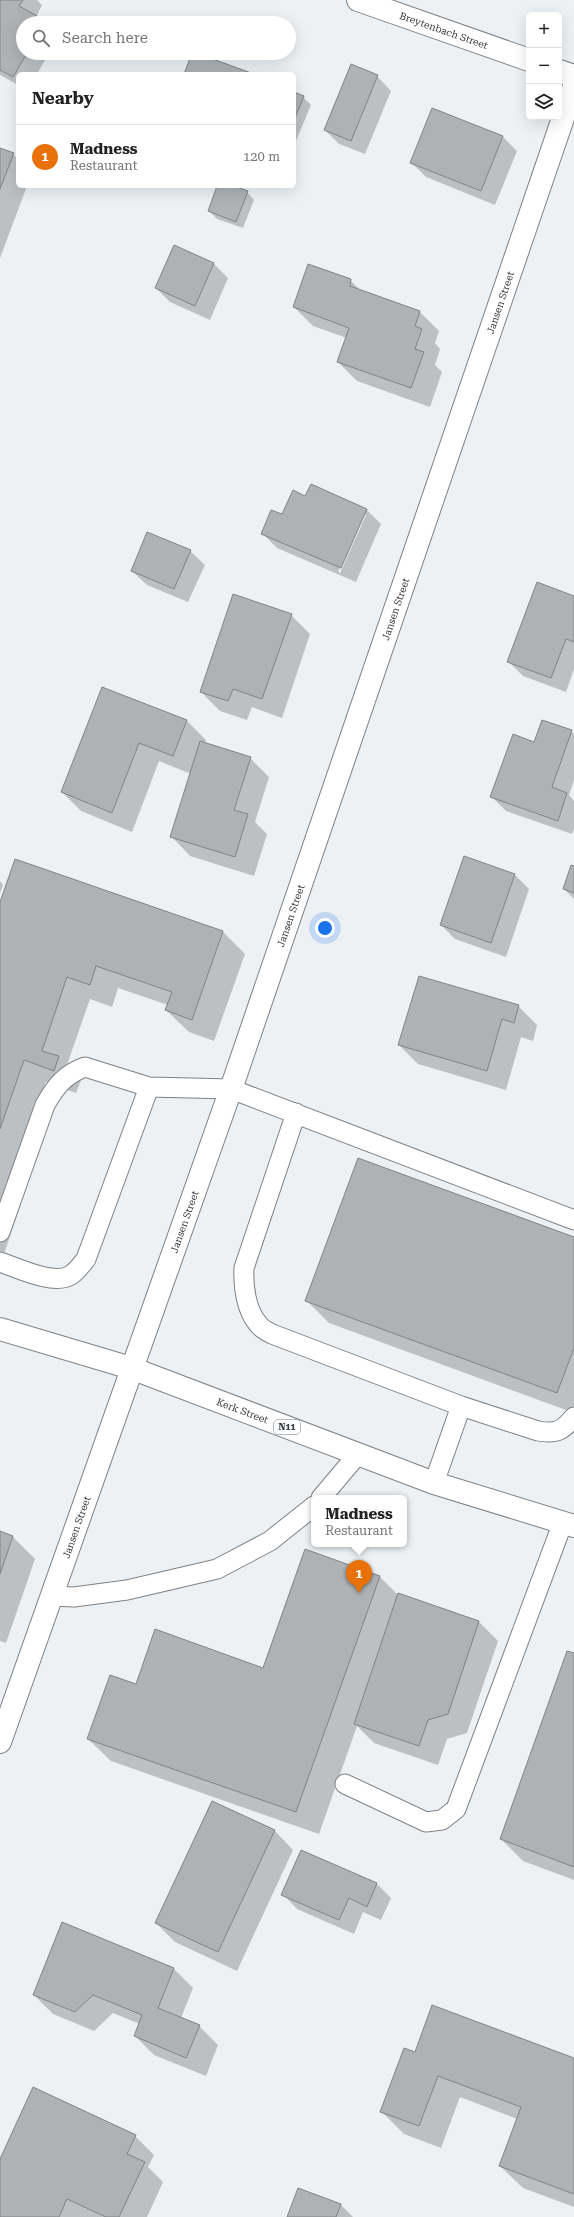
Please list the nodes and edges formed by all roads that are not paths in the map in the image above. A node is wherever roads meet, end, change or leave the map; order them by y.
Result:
1 (358, 0) edge
2 (526, 59) edge
3 (562, 72) edge
4 (574, 76) edge
5 (574, 86) edge
6 (149, 1087) junction
7 (231, 1089) junction
8 (296, 1113) junction
9 (574, 1220) edge
10 (0, 1232) edge
11 (0, 1262) edge
12 (0, 1329) edge
13 (131, 1368) junction
14 (460, 1406) junction
15 (574, 1417) edge
16 (358, 1454) junction
17 (434, 1483) junction
18 (324, 1495) edge
19 (311, 1508) edge
20 (568, 1524) edge
21 (51, 1596) junction
22 (0, 1742) edge
23 (345, 1784) dead end

1 - 2 main road, Breytenbach Street
3 - 4 main road
5 - 7 main road, Jansen Street
6 - 7 lane
6 - 10 lane
6 - 11 lane
7 - 8 lane
7 - 13 main road, Jansen Street
8 - 9 lane
8 - 14 lane
12 - 13 main road, Kerk Street / N11
13 - 16 main road, Kerk Street / N11
13 - 21 main road, Jansen Street
14 - 15 lane
14 - 17 lane
16 - 17 main road, Kerk Street / N11
16 - 18 lane
17 - 20 main road, Kerk Street / N11
19 - 21 lane
20 - 23 lane
21 - 22 main road, Jansen Street

